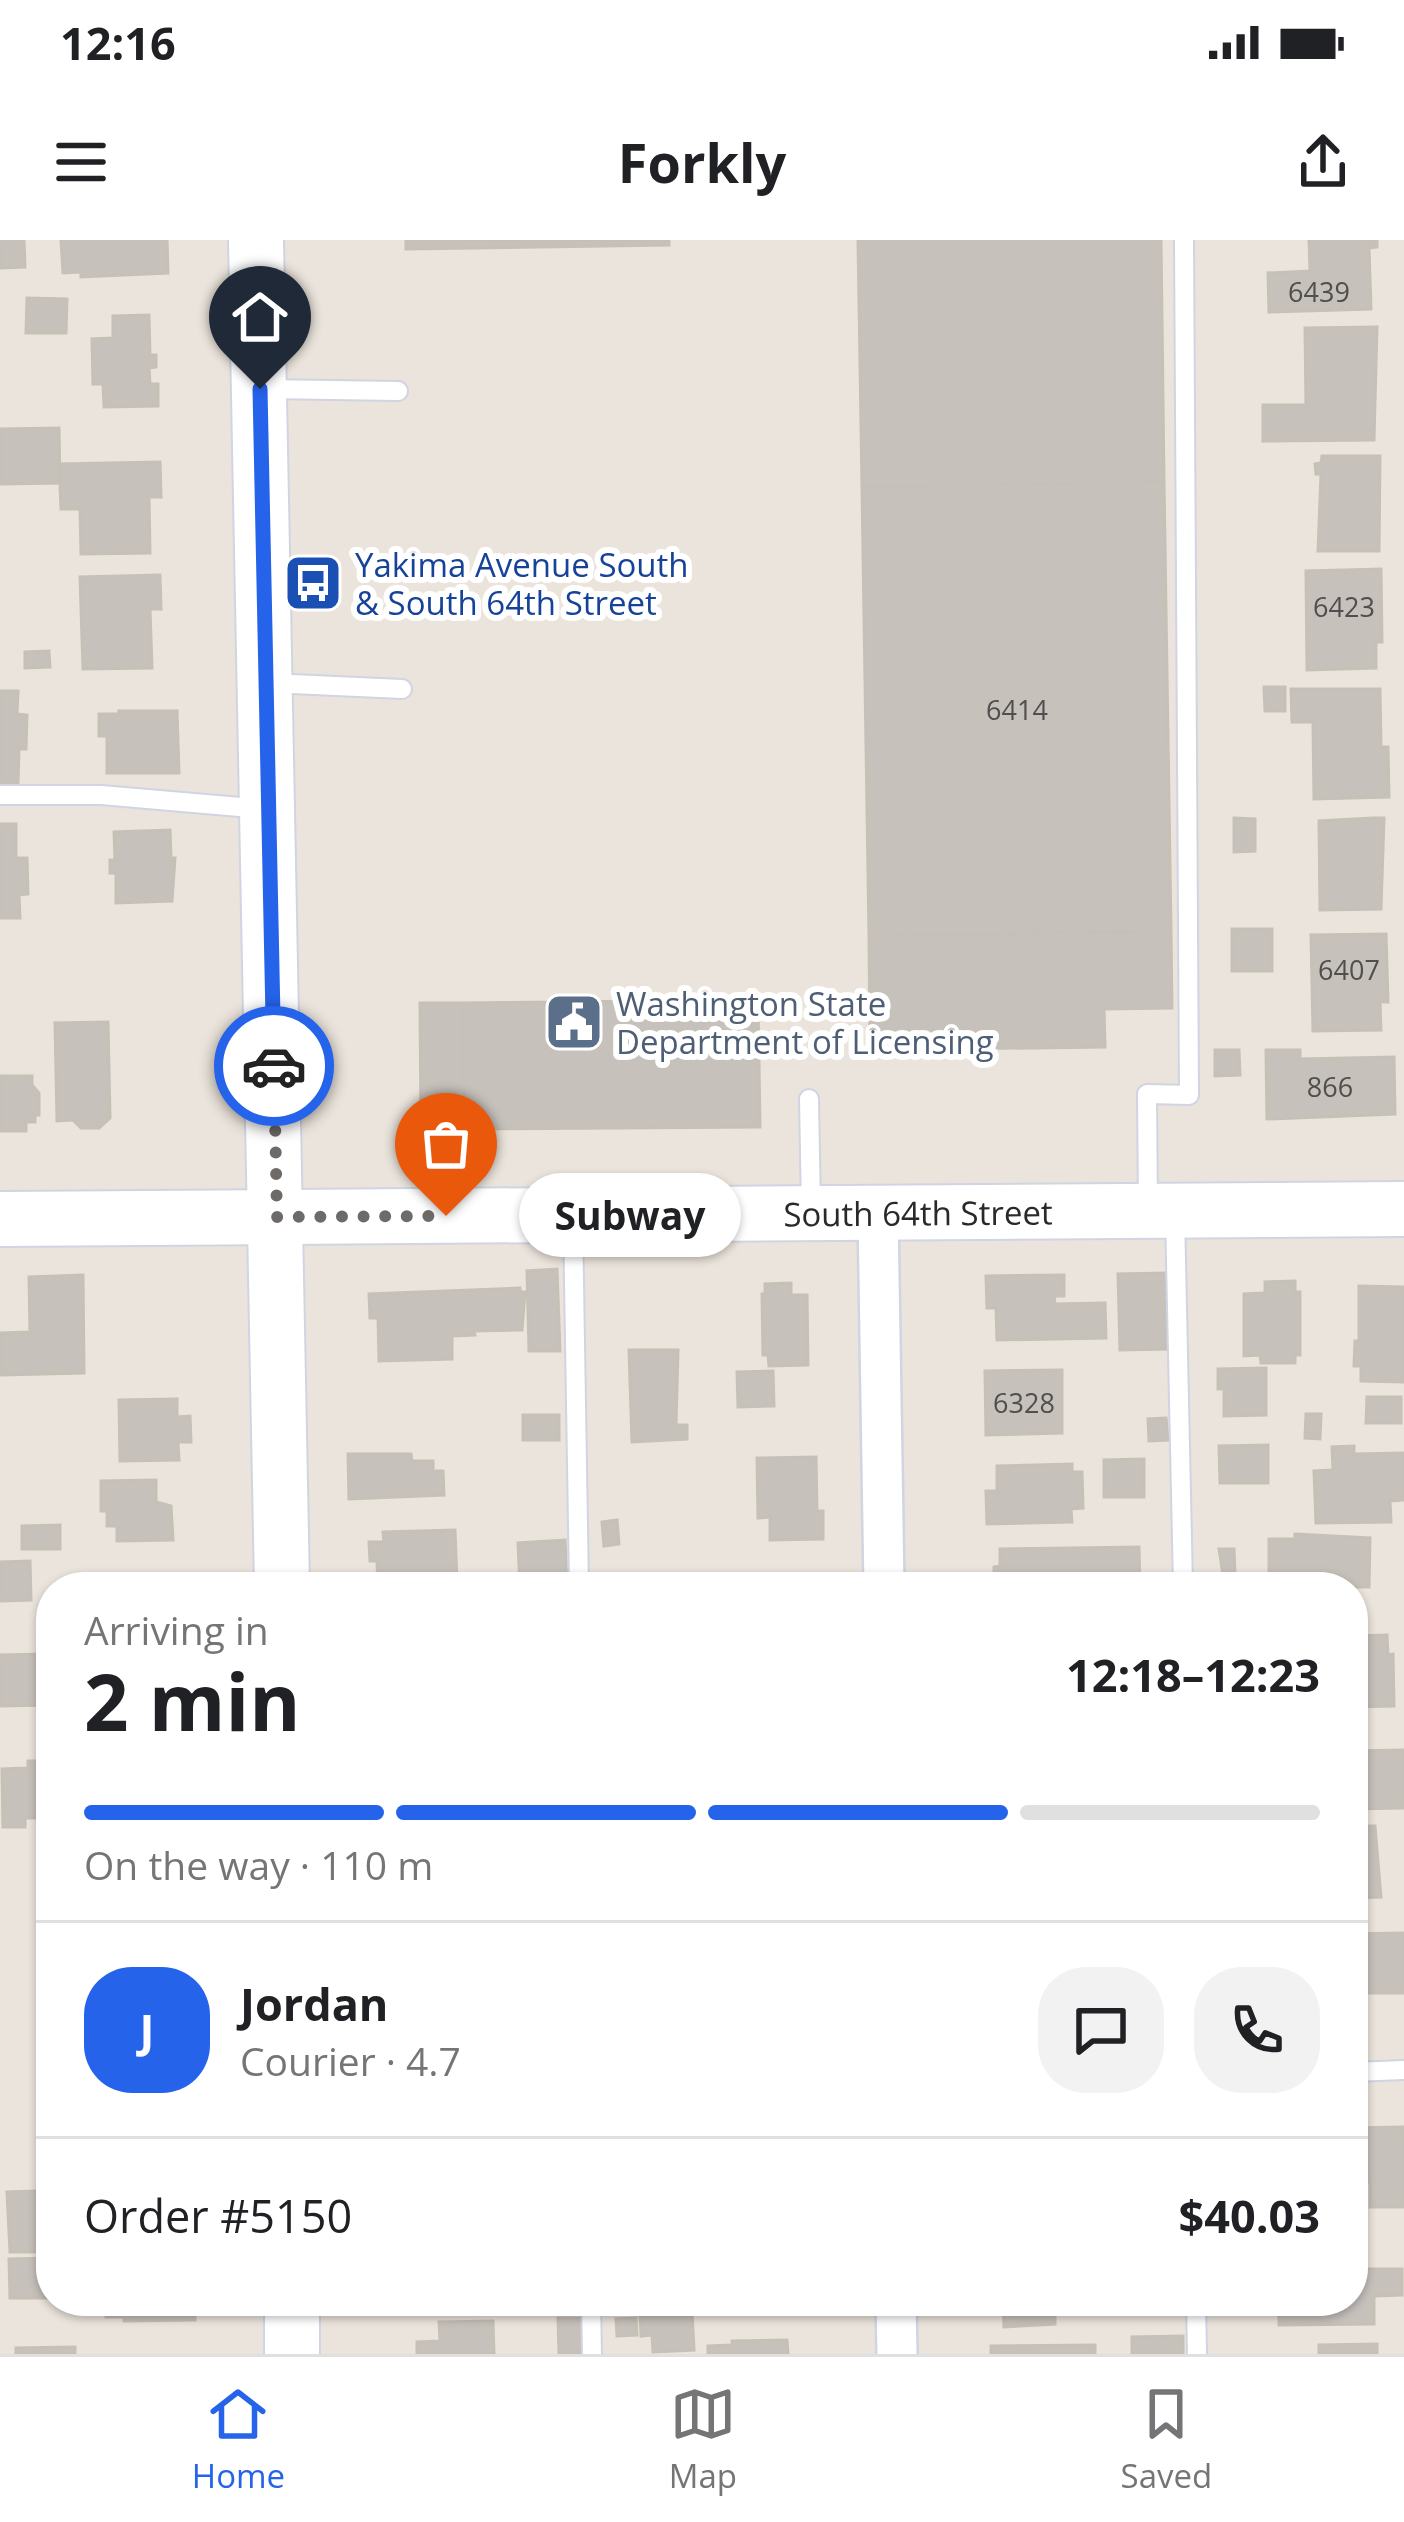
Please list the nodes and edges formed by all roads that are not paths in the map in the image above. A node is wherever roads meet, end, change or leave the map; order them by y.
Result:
1 (256, 240) edge
2 (1184, 240) edge
3 (260, 389) junction
4 (398, 391) dead end
5 (266, 683) junction
6 (402, 689) dead end
7 (0, 795) edge
8 (268, 809) junction
9 (809, 1099) dead end
10 (1162, 1210) junction
11 (1404, 1210) edge
12 (878, 1213) junction
13 (811, 1214) junction
14 (573, 1215) junction
15 (277, 1217) junction
16 (0, 1219) edge
17 (282, 1572) edge
18 (579, 1572) edge
19 (884, 1572) edge
20 (1182, 1572) edge
21 (1404, 2071) edge
22 (1368, 2072) edge
23 (292, 2316) edge
24 (591, 2316) edge
25 (896, 2316) edge
26 (1196, 2316) edge
27 (292, 2354) edge
28 (592, 2354) edge
29 (897, 2354) edge
30 (1197, 2354) edge

1 - 3 main road
2 - 10 lane
3 - 4 lane
3 - 5 main road
5 - 6 lane
5 - 8 main road
7 - 8 lane
8 - 15 main road
9 - 13 lane
10 - 11 main road, South 64th Street
10 - 12 main road, South 64th Street
10 - 20 lane
12 - 13 main road, South 64th Street
12 - 19 street
13 - 14 main road, South 64th Street
14 - 15 main road, South 64th Street
14 - 18 lane
15 - 16 main road, South 64th Street
15 - 17 main road
21 - 22 lane
23 - 27 main road
24 - 28 lane
25 - 29 street
26 - 30 lane

